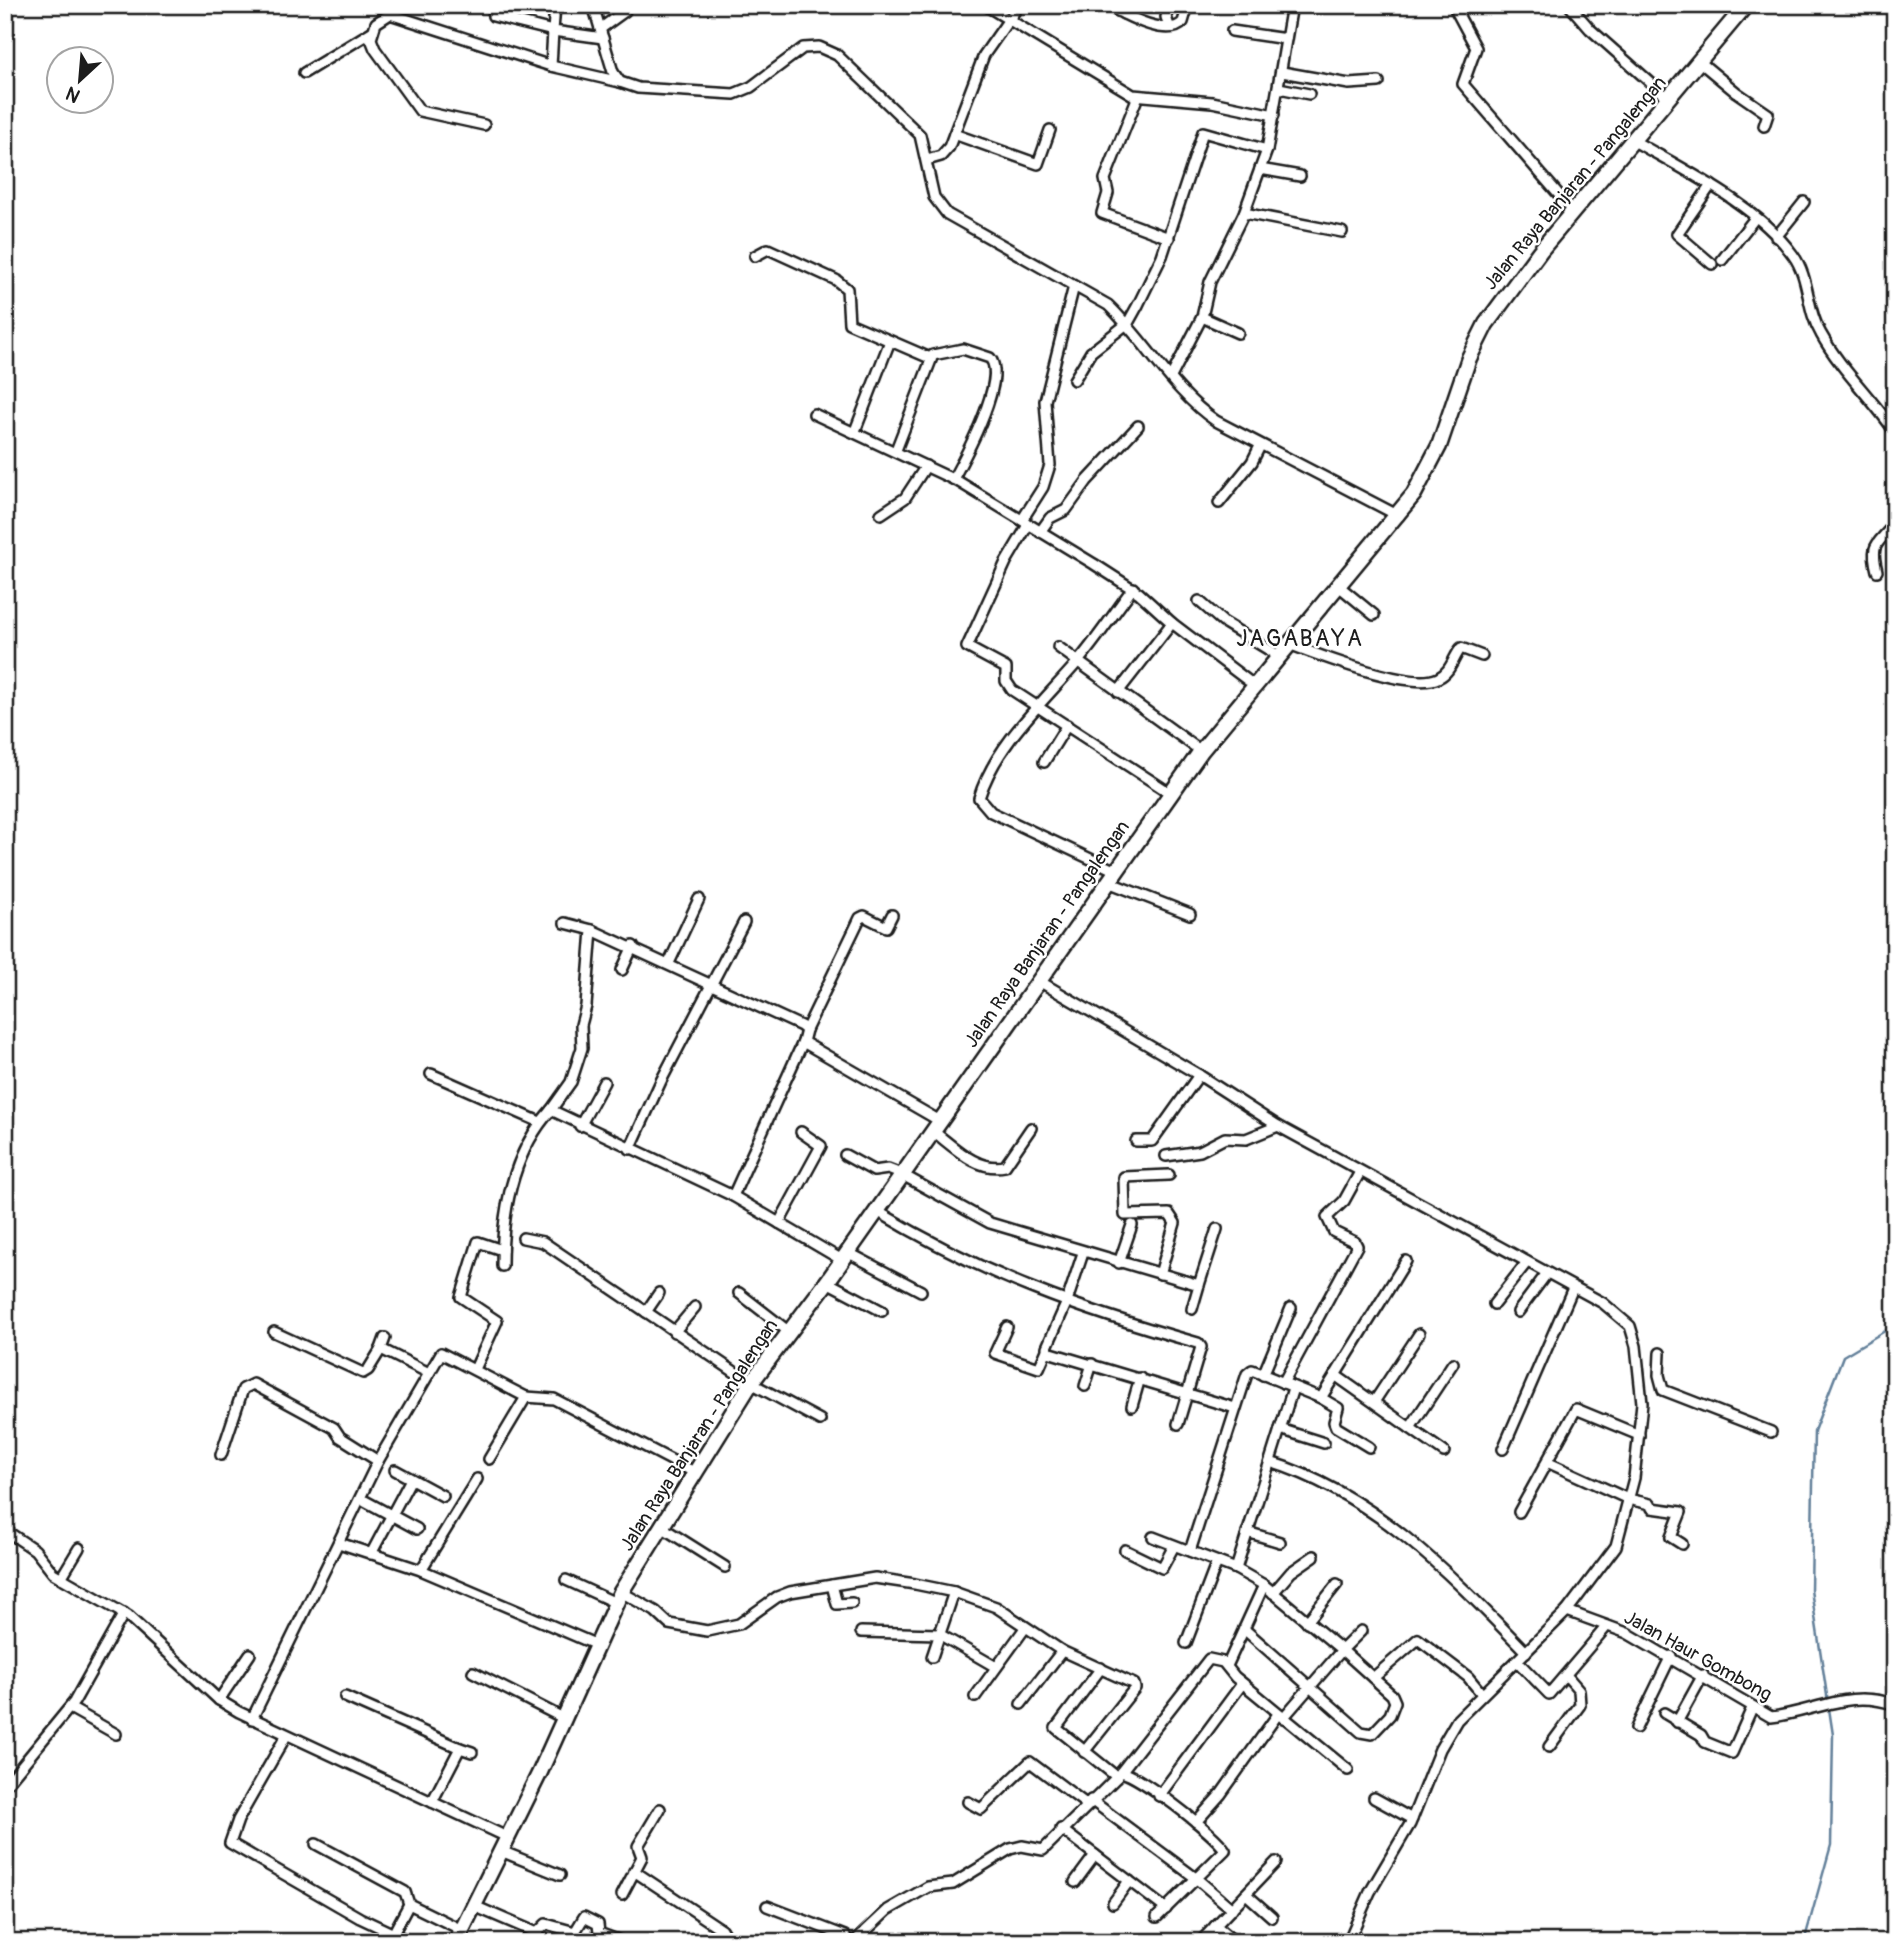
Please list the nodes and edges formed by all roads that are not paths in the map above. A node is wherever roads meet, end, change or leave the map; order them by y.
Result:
1 (555, 5) edge
2 (593, 5) edge
3 (985, 5) edge
4 (1019, 5) edge
5 (1170, 5) edge
6 (1188, 5) edge
7 (1274, 5) edge
8 (1453, 5) edge
9 (1569, 5) edge
10 (1746, 5) edge
11 (1111, 6) edge
12 (1291, 8) edge
13 (1125, 10) edge
14 (625, 11) dead end
15 (493, 16) dead end
16 (1010, 19) junction
17 (1169, 26) junction
18 (373, 31) junction
19 (553, 31) junction
20 (1232, 31) dead end
21 (601, 34) junction
22 (1286, 39) junction
23 (1700, 62) junction
24 (551, 66) junction
25 (1282, 72) junction
26 (303, 73) dead end
27 (620, 82) junction
28 (1379, 82) dead end
29 (1279, 88) junction
30 (1310, 94) dead end
31 (1138, 96) junction
32 (1668, 99) junction
33 (1274, 115) junction
34 (484, 125) dead end
35 (1764, 127) dead end
36 (1050, 130) dead end
37 (954, 134) junction
38 (1634, 141) junction
39 (1266, 150) junction
40 (927, 160) junction
41 (1260, 169) junction
42 (1300, 176) dead end
43 (1711, 185) junction
44 (1804, 202) dead end
45 (1573, 211) junction
46 (1244, 214) junction
47 (1755, 218) junction
48 (1342, 232) dead end
49 (1776, 237) junction
50 (1169, 238) junction
51 (755, 256) dead end
52 (1722, 260) dead end
53 (1712, 264) dead end
54 (1074, 286) junction
55 (1202, 317) junction
56 (1128, 323) junction
57 (1238, 333) dead end
58 (890, 341) junction
59 (930, 358) junction
60 (1171, 377) junction
61 (1074, 380) dead end
62 (814, 414) dead end
63 (1138, 426) dead end
64 (855, 431) junction
65 (1895, 432) edge
66 (1260, 446) junction
67 (896, 450) junction
68 (926, 466) junction
69 (953, 479) junction
70 (1219, 503) dead end
71 (881, 514) dead end
72 (1399, 516) junction
73 (1895, 522) edge
74 (1025, 523) junction
75 (1040, 532) junction
76 (1877, 571) dead end
77 (1133, 587) junction
78 (1340, 587) junction
79 (1199, 601) dead end
80 (1374, 615) dead end
81 (1172, 623) junction
82 (1289, 644) junction
83 (1058, 647) dead end
84 (1279, 656) junction
85 (1482, 656) dead end
86 (1077, 663) junction
87 (1255, 686) junction
88 (1118, 692) junction
89 (1040, 706) junction
90 (1068, 725) junction
91 (1200, 751) junction
92 (1044, 762) dead end
93 (1170, 793) junction
94 (1112, 876) junction
95 (699, 899) dead end
96 (1190, 914) dead end
97 (892, 915) dead end
98 (744, 922) dead end
99 (565, 923) dead end
100 (592, 930) junction
101 (633, 946) junction
102 (669, 963) junction
103 (622, 970) dead end
104 (1039, 981) junction
105 (713, 983) junction
106 (806, 1030) junction
107 (803, 1042) junction
108 (431, 1074) dead end
109 (1199, 1075) junction
110 (604, 1082) dead end
111 (551, 1110) junction
112 (540, 1122) junction
113 (580, 1126) junction
114 (936, 1126) junction
115 (1278, 1126) junction
116 (1031, 1128) dead end
117 (801, 1132) dead end
118 (1136, 1141) dead end
119 (630, 1149) junction
120 (845, 1155) dead end
121 (1166, 1156) dead end
122 (1360, 1172) junction
123 (901, 1174) junction
124 (1169, 1175) dead end
125 (733, 1196) junction
126 (877, 1211) junction
127 (779, 1223) junction
128 (1132, 1225) dead end
129 (1217, 1229) dead end
130 (523, 1238) dead end
131 (502, 1250) junction
132 (1083, 1253) junction
133 (845, 1256) junction
134 (1406, 1261) dead end
135 (1527, 1262) junction
136 (1119, 1263) junction
137 (502, 1266) dead end
138 (1547, 1273) junction
139 (1160, 1274) junction
140 (827, 1283) junction
141 (1199, 1285) junction
142 (1573, 1288) junction
143 (921, 1291) dead end
144 (659, 1293) dead end
145 (739, 1293) dead end
146 (1066, 1304) junction
147 (1494, 1304) dead end
148 (695, 1307) dead end
149 (1291, 1308) dead end
150 (1192, 1309) dead end
151 (882, 1311) dead end
152 (646, 1312) junction
153 (1518, 1312) dead end
154 (1007, 1327) dead end
155 (788, 1331) junction
156 (274, 1332) dead end
157 (674, 1332) junction
158 (1419, 1334) dead end
159 (385, 1338) dead end
160 (381, 1349) junction
161 (1047, 1350) junction
162 (1660, 1353) dead end
163 (1453, 1363) dead end
164 (1092, 1364) junction
165 (475, 1369) junction
166 (429, 1373) junction
167 (1263, 1375) junction
168 (1335, 1375) junction
169 (1140, 1378) junction
170 (1283, 1382) junction
171 (751, 1383) junction
172 (1085, 1386) dead end
173 (1293, 1388) junction
174 (1187, 1392) junction
175 (526, 1397) junction
176 (1321, 1398) junction
177 (1374, 1402) junction
178 (1132, 1406) dead end
179 (1235, 1408) junction
180 (820, 1420) dead end
181 (1178, 1424) dead end
182 (1410, 1428) junction
183 (1280, 1429) junction
184 (1771, 1432) dead end
185 (1639, 1435) junction
186 (1324, 1443) dead end
187 (1369, 1447) dead end
188 (1503, 1449) dead end
189 (1444, 1452) dead end
190 (221, 1455) dead end
191 (489, 1459) dead end
192 (378, 1461) junction
193 (1270, 1462) junction
194 (1549, 1463) junction
195 (395, 1470) dead end
196 (694, 1472) junction
197 (411, 1479) junction
198 (477, 1479) dead end
199 (443, 1496) dead end
200 (1628, 1499) junction
201 (365, 1501) dead end
202 (1520, 1512) dead end
203 (391, 1515) junction
204 (660, 1526) junction
205 (417, 1529) dead end
206 (5, 1530) edge
207 (1247, 1532) junction
208 (1153, 1537) dead end
209 (1280, 1542) dead end
210 (339, 1543) junction
211 (1682, 1544) dead end
212 (1174, 1546) junction
213 (79, 1548) dead end
214 (1125, 1550) dead end
215 (1190, 1551) junction
216 (371, 1554) junction
217 (1314, 1556) dead end
218 (1217, 1562) junction
219 (725, 1567) dead end
220 (1236, 1569) junction
221 (421, 1570) junction
222 (61, 1578) junction
223 (566, 1580) dead end
224 (1337, 1584) dead end
225 (832, 1585) junction
226 (1264, 1585) junction
227 (954, 1592) junction
228 (1273, 1593) junction
229 (619, 1598) junction
230 (852, 1603) dead end
231 (1567, 1611) junction
232 (124, 1613) junction
233 (1307, 1622) junction
234 (1607, 1626) junction
235 (1025, 1628) junction
236 (1244, 1629) junction
237 (1361, 1631) dead end
238 (861, 1632) dead end
239 (939, 1634) junction
240 (1186, 1643) dead end
241 (597, 1644) junction
242 (1342, 1650) junction
243 (1062, 1651) junction
244 (1526, 1652) junction
245 (250, 1654) dead end
246 (1671, 1656) junction
247 (932, 1657) dead end
248 (1517, 1661) junction
249 (1227, 1666) junction
250 (996, 1667) junction
251 (1101, 1668) junction
252 (473, 1672) dead end
253 (1566, 1675) junction
254 (1703, 1675) junction
255 (1373, 1678) junction
256 (1242, 1684) junction
257 (1309, 1687) junction
258 (1482, 1693) junction
259 (345, 1697) dead end
260 (975, 1697) dead end
261 (219, 1700) junction
262 (1021, 1704) dead end
263 (1895, 1705) edge
264 (70, 1708) junction
265 (1752, 1708) junction
266 (1664, 1713) dead end
267 (1281, 1716) junction
268 (252, 1719) junction
269 (565, 1719) junction
270 (1677, 1722) junction
271 (1636, 1728) dead end
272 (116, 1734) dead end
273 (286, 1736) junction
274 (1549, 1747) dead end
275 (460, 1748) junction
276 (472, 1752) dead end
277 (1084, 1752) junction
278 (1348, 1770) dead end
279 (1119, 1775) junction
280 (5, 1786) edge
281 (1159, 1796) junction
282 (1374, 1798) dead end
283 (432, 1802) junction
284 (968, 1802) dead end
285 (1089, 1802) junction
286 (660, 1809) dead end
287 (1412, 1819) junction
288 (1196, 1822) junction
289 (1061, 1829) junction
290 (316, 1844) dead end
291 (504, 1844) junction
292 (1095, 1855) junction
293 (1276, 1862) dead end
294 (634, 1871) junction
295 (560, 1875) dead end
296 (1197, 1879) junction
297 (1129, 1881) junction
298 (1075, 1882) dead end
299 (1246, 1894) junction
300 (622, 1895) dead end
301 (1113, 1903) dead end
302 (409, 1904) junction
303 (474, 1906) junction
304 (766, 1906) dead end
305 (1166, 1909) junction
306 (1232, 1909) junction
307 (1272, 1916) dead end
308 (1157, 1917) dead end
309 (1215, 1926) junction
310 (393, 1934) junction
311 (459, 1936) edge
312 (843, 1939) edge
313 (411, 1942) edge
314 (623, 1942) edge
315 (729, 1942) edge
316 (1200, 1942) edge
317 (1234, 1942) edge
318 (1348, 1942) edge

1 - 19 street
2 - 21 street
3 - 16 street
4 - 16 street
5 - 17 street
6 - 17 street
7 - 12 street
8 - 45 street
9 - 32 street
10 - 23 main road, Jalan Raya Banjaran - Pangalengan
11 - 13 street
12 - 22 street
13 - 17 street
14 - 21 street
15 - 19 street
16 - 31 street
16 - 37 street
18 - 24 street
18 - 26 street
18 - 34 street
19 - 21 street
19 - 24 street
20 - 22 street
21 - 27 street
22 - 25 street
23 - 32 main road, Jalan Raya Banjaran - Pangalengan
23 - 35 street
24 - 27 street
25 - 28 street
25 - 29 street
27 - 40 street
29 - 30 street
29 - 33 street
31 - 33 street
31 - 50 street
32 - 38 main road, Jalan Raya Banjaran - Pangalengan
33 - 39 street
36 - 37 street
37 - 40 street
38 - 43 street
38 - 45 main road, Jalan Raya Banjaran - Pangalengan
39 - 41 street
39 - 50 street
40 - 54 street
41 - 42 street
41 - 46 street
43 - 47 street
43 - 53 street
44 - 49 street
45 - 72 main road, Jalan Raya Banjaran - Pangalengan
46 - 48 street
46 - 55 street
47 - 49 street
47 - 52 street
49 - 65 street
50 - 56 street
51 - 58 street
54 - 56 street
54 - 74 street
55 - 57 street
55 - 60 street
56 - 60 street
56 - 61 street
58 - 59 street
58 - 64 street
59 - 67 street
59 - 69 street
60 - 66 street
62 - 64 street
63 - 75 street
64 - 67 street
66 - 70 street
66 - 72 street
67 - 68 street
68 - 69 street
68 - 71 street
69 - 74 street
72 - 78 main road, Jalan Raya Banjaran - Pangalengan
73 - 76 street
74 - 75 street
74 - 89 street
75 - 77 street
77 - 81 street
77 - 86 street
78 - 80 street
78 - 82 main road, Jalan Raya Banjaran - Pangalengan
79 - 84 street
81 - 87 street
81 - 88 street
82 - 84 main road, Jalan Raya Banjaran - Pangalengan
82 - 85 street
83 - 86 street
84 - 87 main road, Jalan Raya Banjaran - Pangalengan
86 - 88 street
86 - 89 street
87 - 91 main road, Jalan Raya Banjaran - Pangalengan
88 - 91 street
89 - 90 street
89 - 94 street
90 - 92 street
90 - 93 street
91 - 93 main road, Jalan Raya Banjaran - Pangalengan
93 - 94 main road, Jalan Raya Banjaran - Pangalengan
94 - 96 street
94 - 104 main road, Jalan Raya Banjaran - Pangalengan
95 - 102 street
97 - 106 street
98 - 105 street
99 - 100 street
100 - 101 street
100 - 111 street
101 - 102 street
101 - 103 street
102 - 105 street
104 - 109 street
104 - 114 main road, Jalan Raya Banjaran - Pangalengan
105 - 106 street
105 - 119 street
106 - 107 street
107 - 114 street
107 - 125 street
108 - 112 street
109 - 115 street
109 - 118 street
110 - 113 street
111 - 112 street
111 - 113 street
112 - 131 street
113 - 119 street
114 - 116 street
114 - 123 main road, Jalan Raya Banjaran - Pangalengan
115 - 121 street
115 - 122 street
117 - 127 street
119 - 125 street
120 - 123 street
122 - 135 street
122 - 170 street
123 - 126 main road, Jalan Raya Banjaran - Pangalengan
123 - 132 street
124 - 139 street
125 - 127 street
126 - 133 main road, Jalan Raya Banjaran - Pangalengan
126 - 146 street
127 - 133 street
128 - 136 street
129 - 141 street
130 - 152 street
131 - 137 street
131 - 165 street
132 - 136 street
132 - 146 street
133 - 140 main road, Jalan Raya Banjaran - Pangalengan
133 - 143 street
134 - 168 street
135 - 138 street
135 - 147 street
136 - 139 street
138 - 142 street
138 - 153 street
139 - 141 street
140 - 151 street
140 - 155 main road, Jalan Raya Banjaran - Pangalengan
141 - 150 street
142 - 185 street
142 - 188 street
144 - 152 street
145 - 155 street
146 - 161 street
146 - 174 street
148 - 157 street
149 - 167 street
152 - 157 street
154 - 161 street
155 - 171 main road, Jalan Raya Banjaran - Pangalengan
156 - 160 street
157 - 171 street
158 - 177 street
159 - 160 street
160 - 166 street
161 - 164 street
162 - 184 street
163 - 182 street
164 - 169 street
164 - 172 street
165 - 166 street
165 - 175 street
166 - 192 street
167 - 170 street
167 - 179 street
168 - 176 street
168 - 177 street
169 - 174 street
169 - 178 street
170 - 173 street
171 - 180 street
171 - 196 main road, Jalan Raya Banjaran - Pangalengan
173 - 176 street
173 - 183 street
174 - 179 street
174 - 181 street
175 - 191 street
175 - 196 street
176 - 187 street
177 - 182 street
179 - 215 street
182 - 189 street
183 - 186 street
183 - 193 street
185 - 194 street
185 - 200 street
190 - 192 street
192 - 210 street
193 - 207 street
193 - 244 street
194 - 200 street
194 - 202 street
195 - 197 street
196 - 204 main road, Jalan Raya Banjaran - Pangalengan
197 - 199 street
197 - 203 street
198 - 221 street
200 - 211 street
200 - 231 street
201 - 203 street
203 - 205 street
203 - 216 street
204 - 219 street
204 - 229 main road, Jalan Raya Banjaran - Pangalengan
206 - 222 street
207 - 209 street
207 - 220 street
208 - 212 street
210 - 216 street
210 - 268 street
212 - 214 street
212 - 215 street
213 - 222 street
215 - 218 street
216 - 221 street
217 - 228 street
218 - 220 street
218 - 240 street
220 - 226 street
221 - 241 street
222 - 232 street
223 - 229 street
224 - 233 street
225 - 227 street
225 - 229 street
225 - 230 street
226 - 228 street
226 - 236 street
227 - 235 street
227 - 239 street
228 - 233 street
229 - 241 main road, Jalan Raya Banjaran - Pangalengan
231 - 234 street, Jalan Haur Gombong
231 - 244 street
232 - 261 street
232 - 264 street
233 - 242 street
234 - 246 street, Jalan Haur Gombong
234 - 253 street
235 - 243 street
235 - 250 street
236 - 249 street
236 - 257 street
237 - 242 street
238 - 239 street
239 - 247 street
239 - 250 street
241 - 269 main road, Jalan Raya Banjaran - Pangalengan
242 - 255 street
242 - 257 street
243 - 251 street
243 - 262 street
244 - 248 street
245 - 261 street
246 - 254 street, Jalan Haur Gombong
246 - 271 street
248 - 253 street
248 - 258 street
249 - 256 street
249 - 279 street
250 - 260 street
251 - 277 street
251 - 277 street
252 - 269 street
253 - 274 street
254 - 265 street, Jalan Haur Gombong
254 - 270 street
255 - 257 street
255 - 258 street
256 - 267 street
256 - 281 street
257 - 267 street
258 - 287 street
259 - 275 street
261 - 268 street
263 - 265 street, Jalan Haur Gombong
264 - 272 street
264 - 280 street
265 - 270 street
266 - 270 street
267 - 278 street
267 - 288 street
268 - 273 street
269 - 291 main road, Jalan Raya Banjaran - Pangalengan
273 - 283 street
273 - 310 street
275 - 276 street
275 - 283 street
277 - 279 street
279 - 281 street
279 - 285 street
281 - 288 street
282 - 287 street
283 - 291 street
284 - 285 street
285 - 289 street
285 - 296 street
286 - 294 street
287 - 318 street
288 - 296 street
289 - 292 street
289 - 312 street
290 - 302 street
291 - 295 street
291 - 303 main road, Jalan Raya Banjaran - Pangalengan
292 - 297 street
292 - 298 street
293 - 299 street
294 - 300 street
294 - 315 street
296 - 305 street
296 - 306 street
297 - 301 street
297 - 305 street
299 - 306 street
299 - 307 street
302 - 310 street
302 - 311 street
303 - 311 main road, Jalan Raya Banjaran - Pangalengan
303 - 314 street
304 - 312 street
305 - 308 street
306 - 309 street
309 - 316 street
309 - 317 street
310 - 313 street

